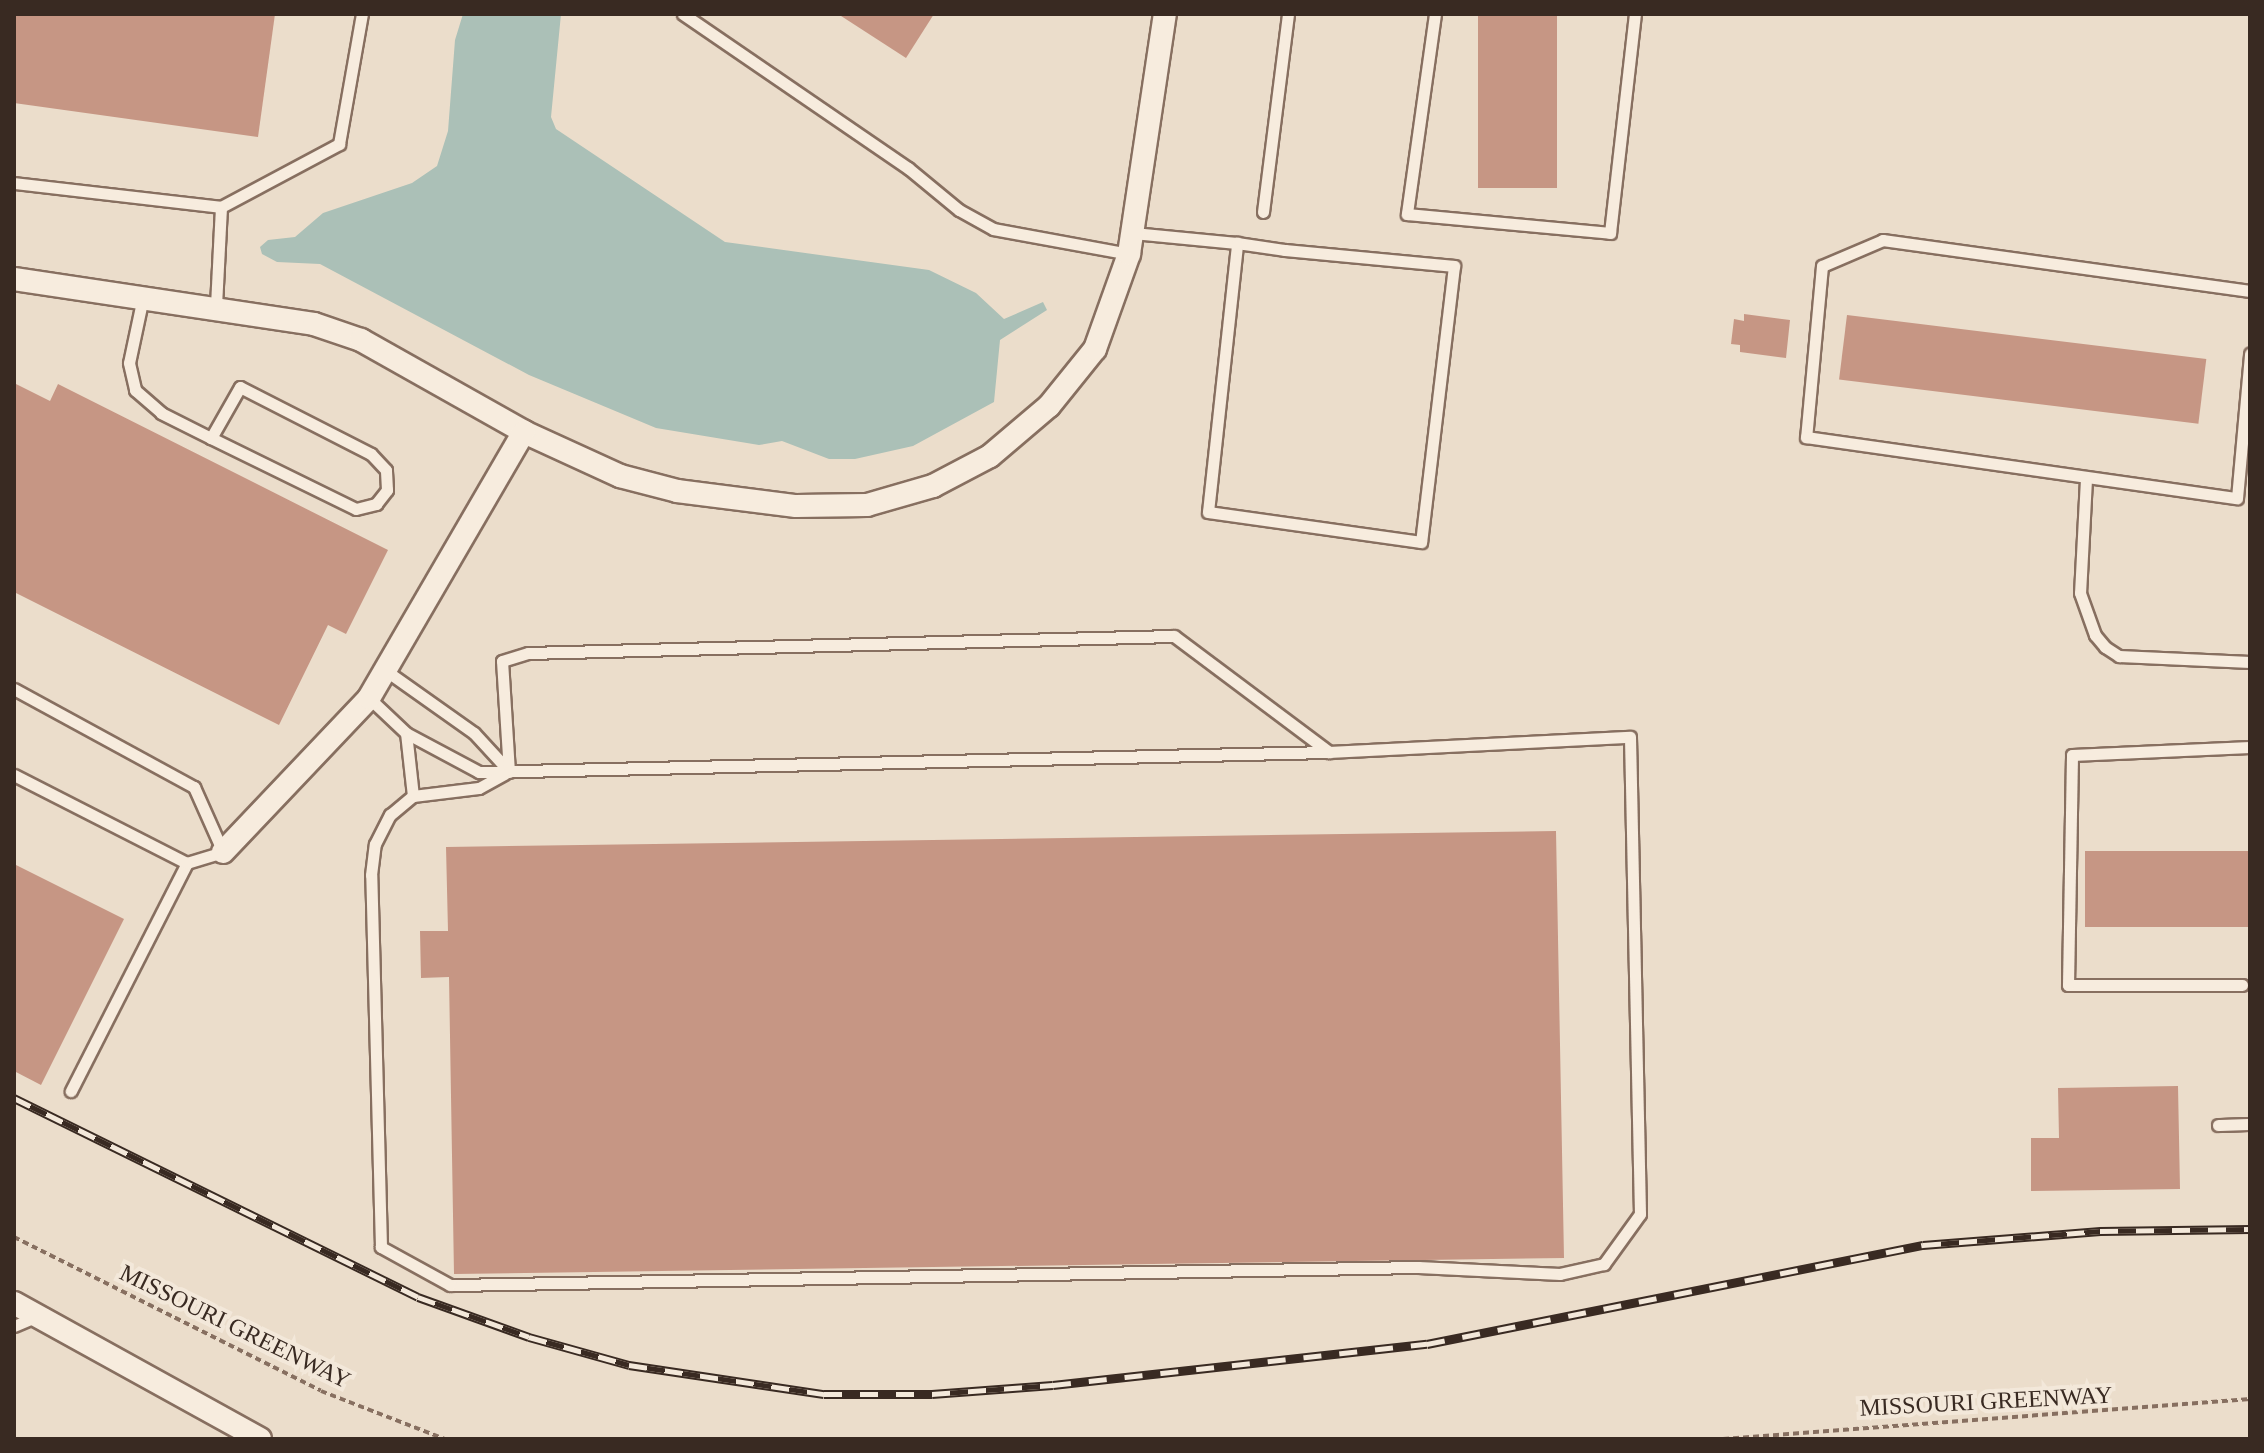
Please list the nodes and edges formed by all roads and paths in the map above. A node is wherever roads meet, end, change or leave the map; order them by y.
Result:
1 (362, 14) edge
2 (683, 14) edge
3 (1165, 14) edge
4 (1288, 14) edge
5 (1435, 14) edge
6 (1635, 14) edge
7 (14, 183) edge
8 (221, 207) junction
9 (1263, 212) dead end
10 (1237, 243) junction
11 (1131, 244) junction
12 (14, 279) edge
13 (2250, 291) edge
14 (143, 297) junction
15 (216, 307) junction
16 (2250, 354) edge
17 (524, 432) junction
18 (211, 438) junction
19 (2086, 479) junction
20 (2250, 662) edge
21 (385, 670) junction
22 (14, 689) edge
23 (369, 698) junction
24 (406, 733) junction
25 (2250, 747) edge
26 (1329, 752) junction
27 (509, 772) junction
28 (14, 775) edge
29 (413, 796) junction
30 (223, 852) junction
31 (187, 863) junction
32 (2242, 985) dead end
33 (71, 1091) dead end
34 (2250, 1124) edge
35 (2218, 1125) dead end
36 (14, 1237) edge
37 (14, 1303) edge
38 (37, 1316) junction
39 (14, 1326) edge
40 (2250, 1399) edge
41 (260, 1439) edge
42 (445, 1439) edge
43 (1723, 1439) edge

1 - 8 lane
2 - 11 lane
3 - 11 street
4 - 9 lane
5 - 6 lane
7 - 8 lane
8 - 15 lane
10 - 10 lane
10 - 11 lane
11 - 17 street
12 - 14 street
13 - 19 lane
14 - 15 street
14 - 18 lane
15 - 17 street
16 - 19 lane
17 - 21 street
18 - 18 lane
19 - 20 lane
21 - 23 street
21 - 27 lane
22 - 30 lane
23 - 24 lane
23 - 30 street
24 - 27 lane
24 - 29 lane
25 - 32 lane
26 - 27 lane
26 - 27 lane
26 - 29 lane
27 - 29 lane
28 - 31 lane
30 - 31 lane
31 - 33 lane
34 - 35 lane
36 - 42 path, MISSOURI GREENWAY
37 - 38 street
38 - 39 lane
38 - 41 street
40 - 43 path, MISSOURI GREENWAY

